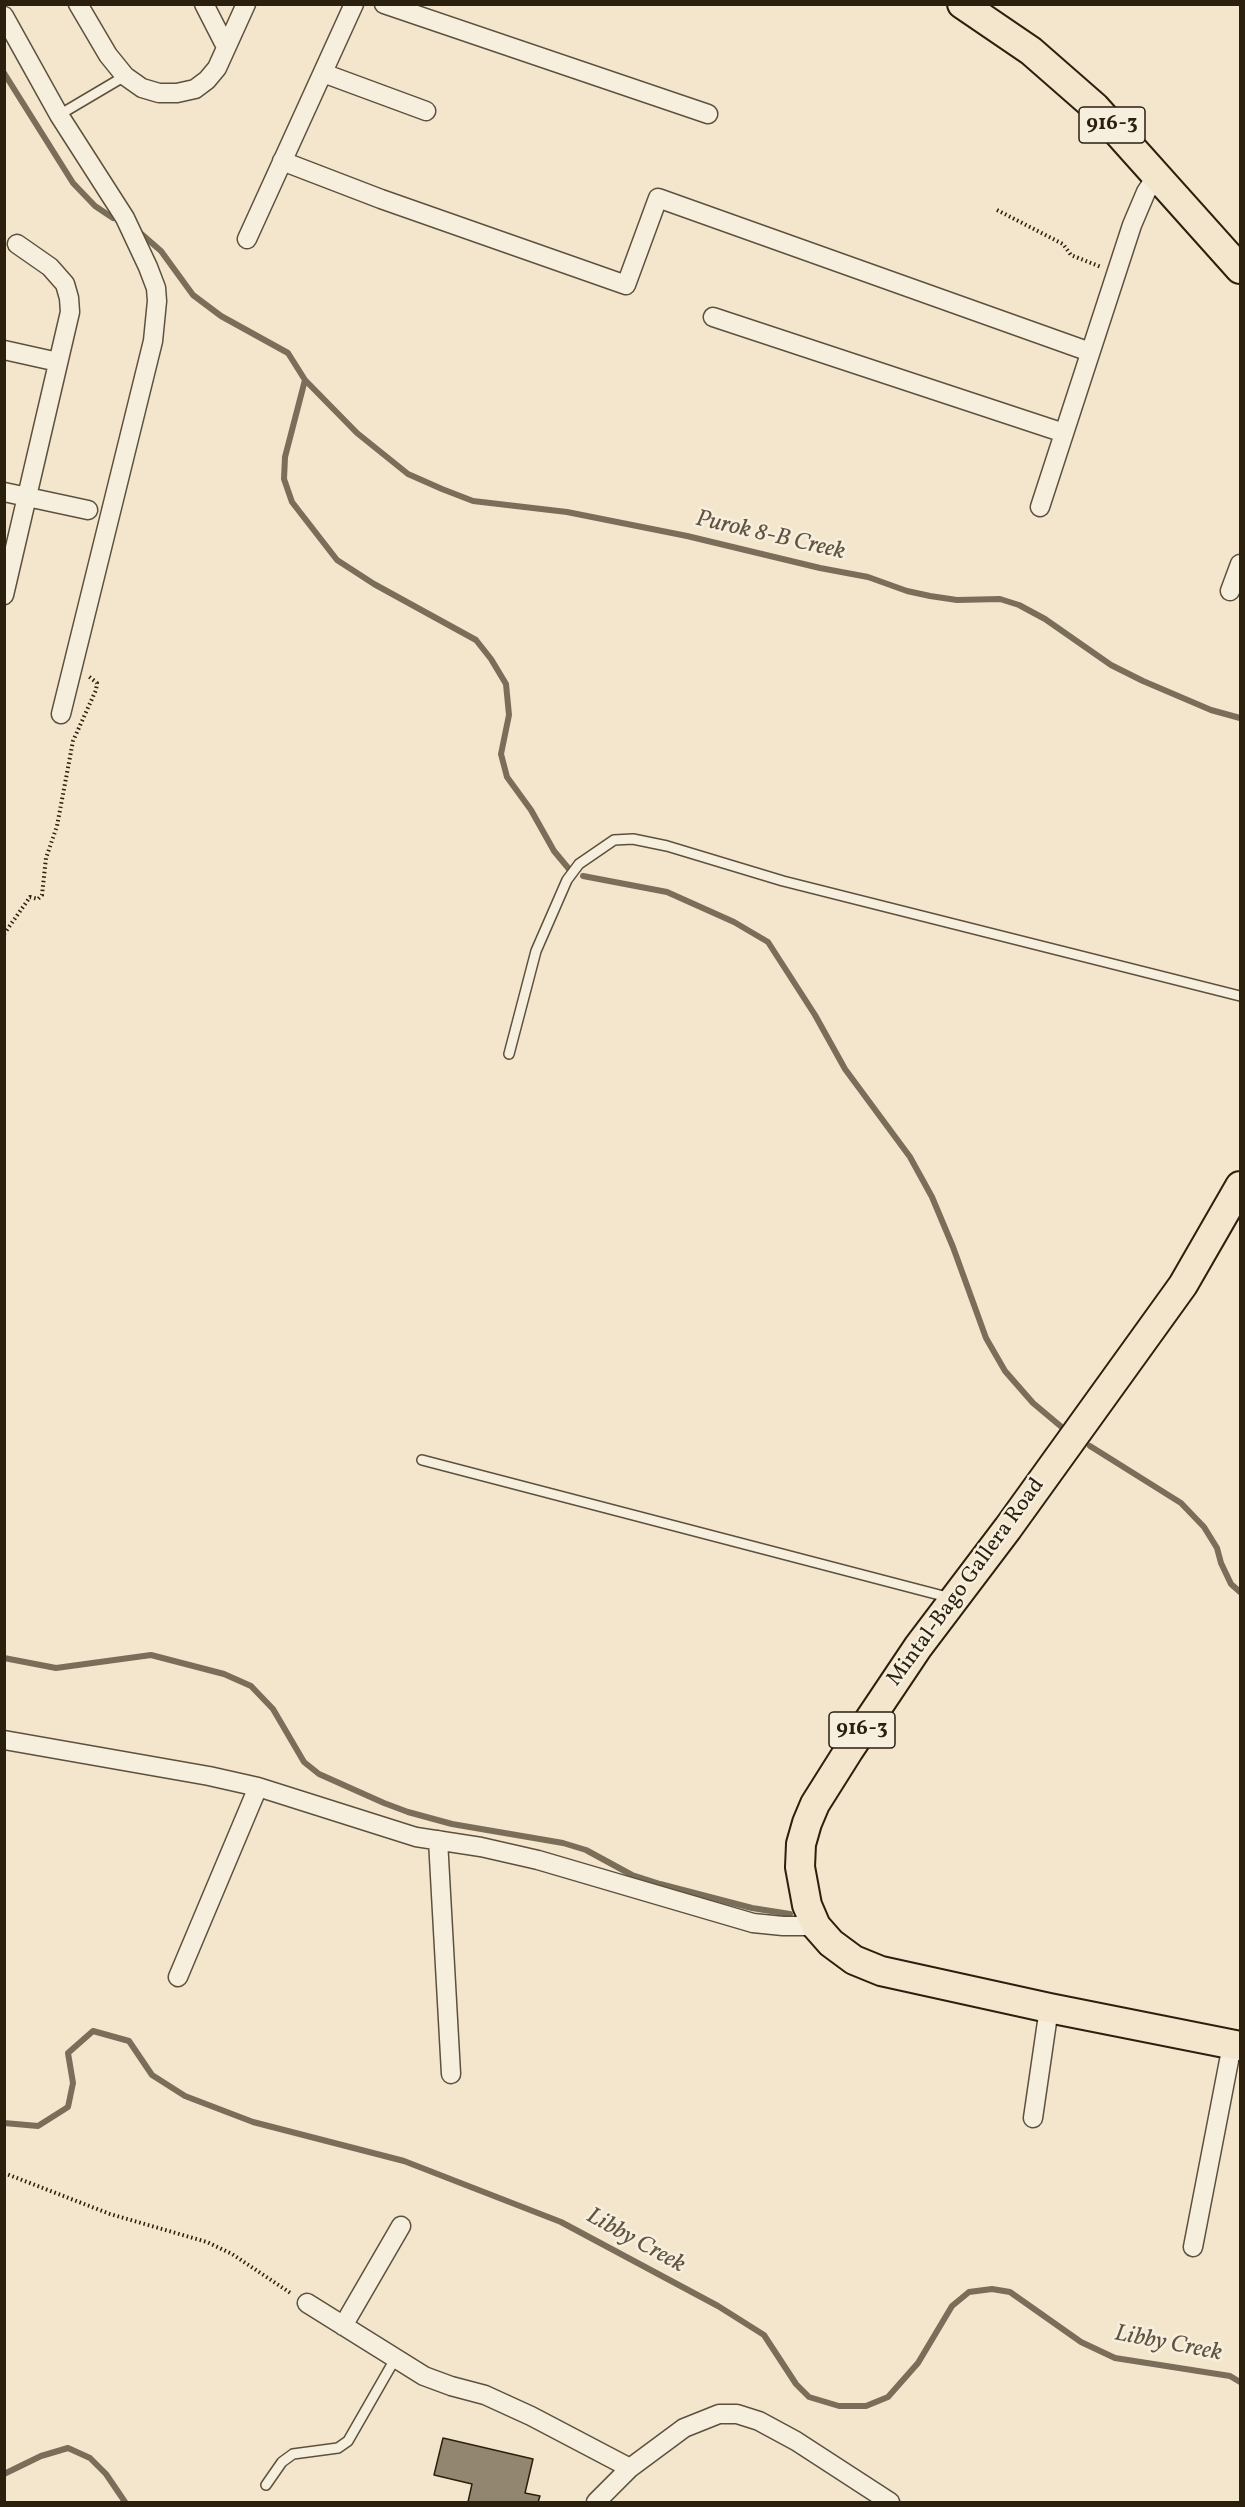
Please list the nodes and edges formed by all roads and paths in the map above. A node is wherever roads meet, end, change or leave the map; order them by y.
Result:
1 (78, 4) edge
2 (204, 4) edge
3 (246, 4) edge
4 (354, 4) edge
5 (384, 4) edge
6 (962, 4) edge
7 (4, 16) edge
8 (226, 47) junction
9 (322, 73) junction
10 (124, 76) junction
11 (426, 111) dead end
12 (708, 114) dead end
13 (59, 115) junction
14 (282, 160) junction
15 (1158, 174) junction
16 (997, 210) dead end
17 (247, 239) dead end
18 (17, 244) dead end
19 (1240, 268) edge
20 (1116, 273) junction
21 (713, 317) dead end
22 (4, 350) edge
23 (1090, 352) junction
24 (58, 362) junction
25 (1064, 433) junction
26 (4, 492) edge
27 (26, 497) junction
28 (1040, 507) dead end
29 (88, 510) dead end
30 (1240, 564) edge
31 (1230, 591) dead end
32 (4, 595) edge
33 (72, 672) junction
34 (62, 714) dead end
35 (4, 934) edge
36 (1240, 996) edge
37 (509, 1054) dead end
38 (1240, 1186) edge
39 (422, 1460) dead end
40 (955, 1599) junction
41 (4, 1740) edge
42 (258, 1787) junction
43 (438, 1840) junction
44 (816, 1926) junction
45 (178, 1977) dead end
46 (1049, 2008) junction
47 (1236, 2046) edge
48 (451, 2074) dead end
49 (1033, 2118) dead end
50 (4, 2173) edge
51 (401, 2226) dead end
52 (1193, 2247) dead end
53 (307, 2303) joint
54 (343, 2326) junction
55 (395, 2359) junction
56 (630, 2468) junction
57 (266, 2485) dead end
58 (596, 2502) edge
59 (890, 2502) edge

1 - 10 street
2 - 8 street
3 - 8 street
4 - 9 street
5 - 12 street
6 - 15 main road, 916-3
7 - 13 street
8 - 10 street
9 - 11 street
9 - 14 street
10 - 13 lane
13 - 33 street
14 - 17 street
14 - 23 street
15 - 19 main road, 916-3
15 - 20 street
16 - 20 path
18 - 24 street
20 - 23 street
21 - 25 street
22 - 24 street
23 - 25 street
24 - 27 street
25 - 28 street
26 - 27 street
27 - 29 street
27 - 32 street
30 - 31 street
33 - 34 street
33 - 35 path
36 - 37 lane
38 - 40 main road, Mintal-Bago Gallera Road / 916-3
39 - 40 lane
40 - 44 main road, Mintal-Bago Gallera Road / 916-3
41 - 42 street
42 - 43 street
42 - 45 street
43 - 44 street
43 - 48 street
44 - 46 main road, Mintal-Bago Gallera Road / 916-3
46 - 47 main road, Mintal-Bago Gallera Road / 916-3
46 - 49 street
47 - 52 street
50 - 53 path
51 - 54 street
53 - 54 street
54 - 55 street
55 - 56 street
55 - 57 lane
56 - 58 street
56 - 59 street

